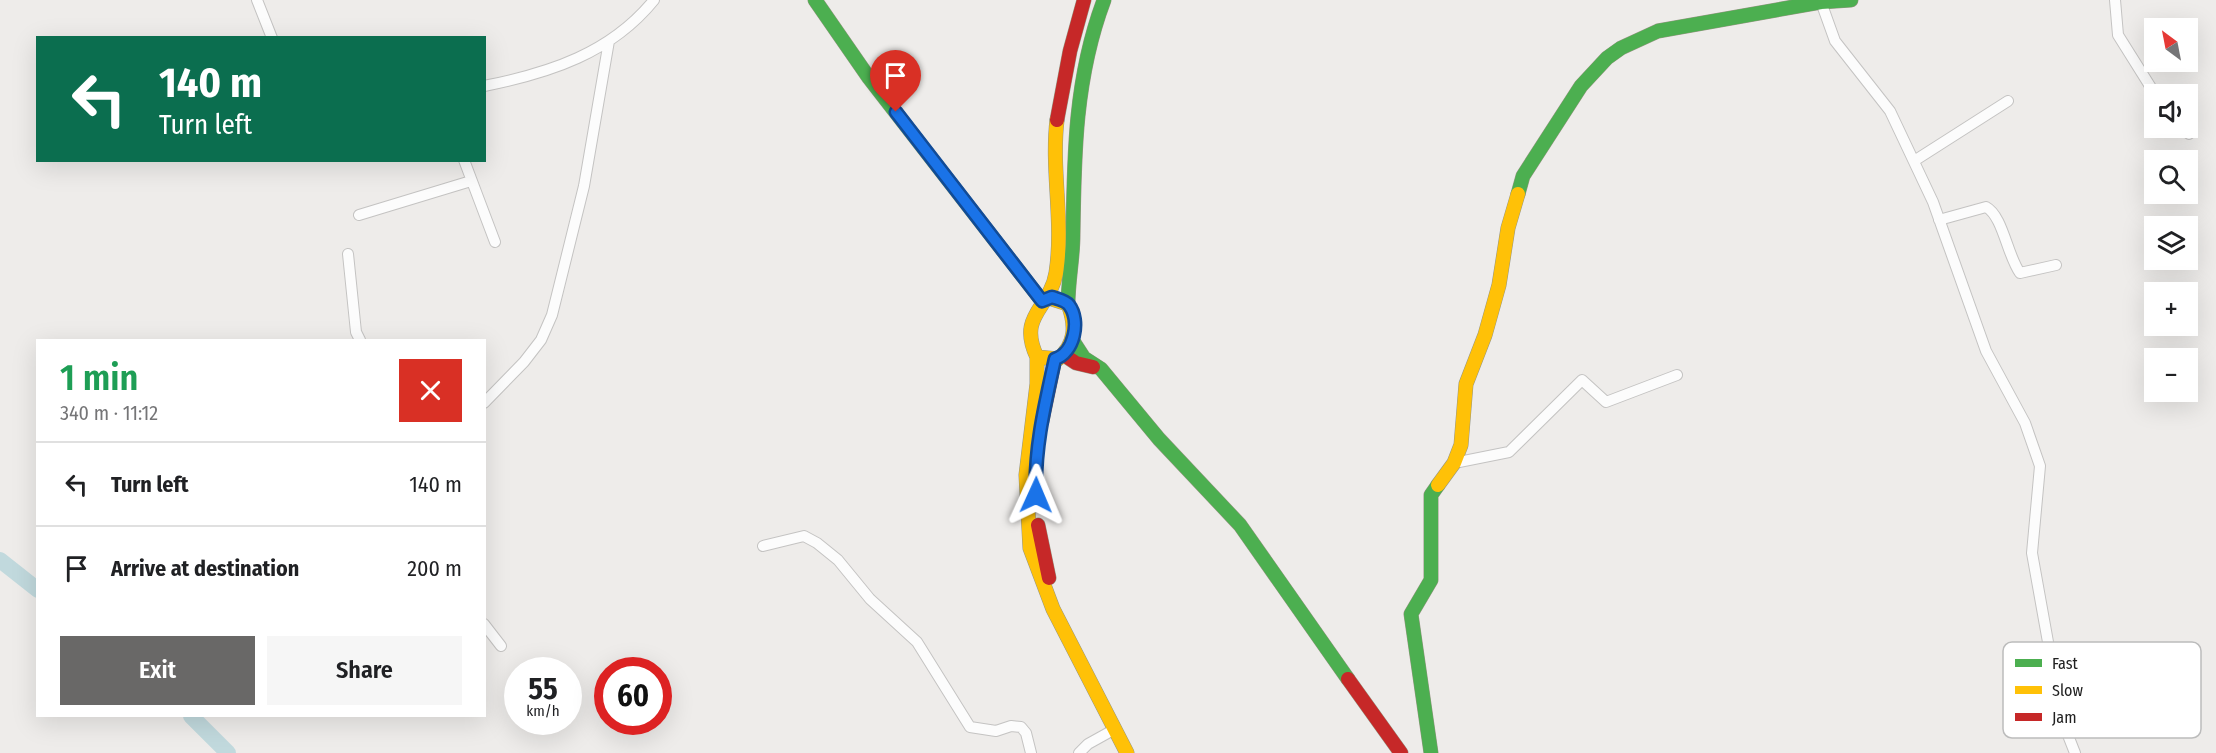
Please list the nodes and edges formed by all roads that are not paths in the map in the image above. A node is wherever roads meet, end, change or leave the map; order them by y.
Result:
1 (257, 0) edge
2 (654, 0) edge
3 (815, 0) edge
4 (1104, 0) edge
5 (1851, 0) edge
6 (2115, 0) edge
7 (1821, 2) junction
8 (1082, 6) edge
9 (271, 36) edge
10 (609, 41) junction
11 (2150, 84) edge
12 (486, 86) edge
13 (2008, 101) dead end
14 (1914, 161) junction
15 (465, 162) edge
16 (471, 181) junction
17 (359, 215) dead end
18 (1940, 220) junction
19 (495, 242) dead end
20 (348, 254) dead end
21 (2056, 265) dead end
22 (1031, 285) junction
23 (1044, 299) junction
24 (1068, 304) junction
25 (1030, 322) junction
26 (360, 339) edge
27 (1073, 341) junction
28 (1037, 357) junction
29 (1060, 357) junction
30 (1101, 369) junction
31 (1677, 375) dead end
32 (486, 401) edge
33 (1454, 463) junction
34 (763, 546) dead end
35 (486, 627) edge
36 (2048, 642) edge
37 (501, 646) dead end
38 (1114, 729) junction
39 (2069, 738) edge
40 (1031, 753) edge
41 (1079, 753) edge
42 (1127, 753) edge
43 (1135, 753) edge
44 (1401, 753) edge
45 (1431, 753) edge
46 (2075, 753) edge

1 - 9 street
2 - 10 street
3 - 22 street
4 - 24 street
5 - 7 street
6 - 11 street
7 - 14 street
7 - 33 street
8 - 23 street
10 - 12 street
10 - 32 street
13 - 14 street
14 - 18 street
15 - 16 street
16 - 17 street
16 - 19 street
18 - 21 street
18 - 36 street
20 - 26 street
22 - 23 street
22 - 25 street
23 - 24 street
23 - 25 street
24 - 27 street
25 - 28 street
27 - 29 street
27 - 30 street
28 - 29 street
28 - 38 street
29 - 30 street
29 - 43 street
30 - 44 street
31 - 33 street
33 - 45 street
34 - 40 street
35 - 37 street
38 - 41 street
38 - 42 street
39 - 46 street

